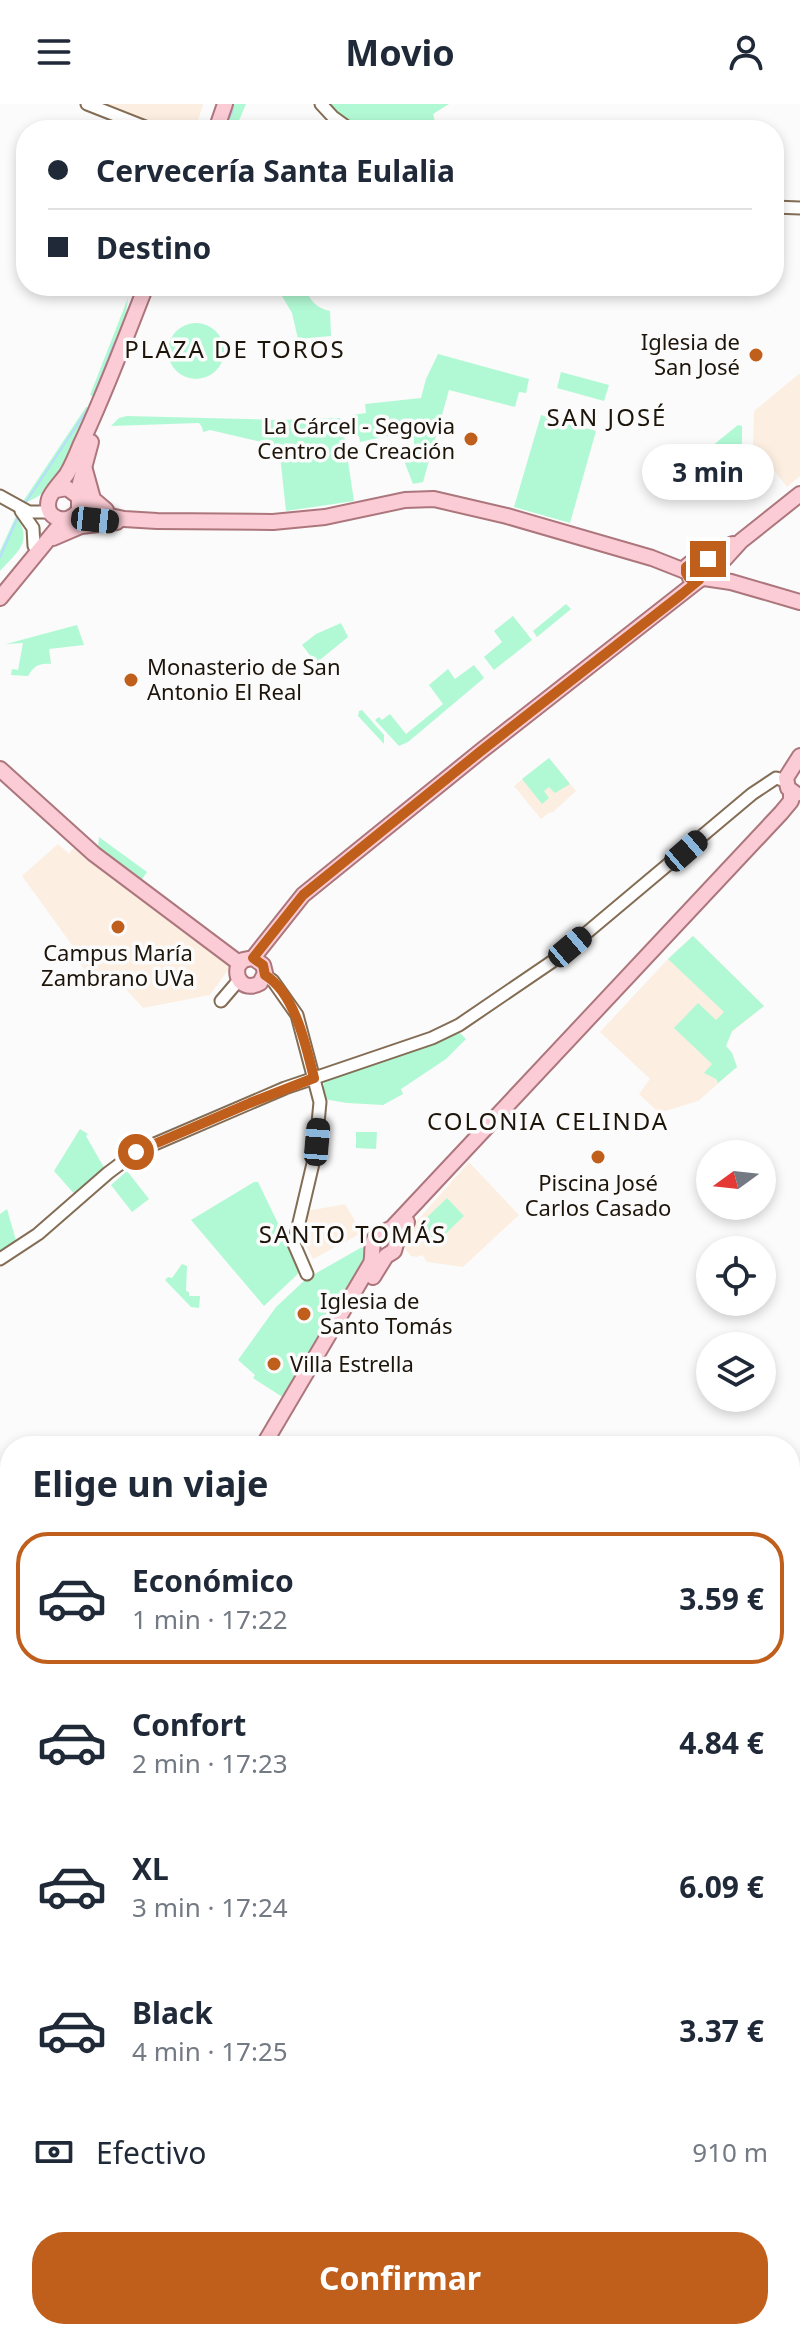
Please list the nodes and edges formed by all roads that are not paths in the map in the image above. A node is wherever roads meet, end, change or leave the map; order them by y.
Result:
1 (87, 104) edge
2 (321, 104) edge
3 (128, 120) edge
4 (337, 120) edge
5 (142, 296) edge
6 (150, 296) edge
7 (84, 463) junction
8 (800, 494) edge
9 (0, 496) edge
10 (79, 498) junction
11 (52, 500) junction
12 (18, 507) junction
13 (69, 519) junction
14 (157, 521) junction
15 (117, 522) junction
16 (741, 541) junction
17 (34, 550) junction
18 (699, 570) junction
19 (730, 581) junction
20 (0, 588) edge
21 (0, 598) edge
22 (800, 602) edge
23 (660, 609) junction
24 (0, 769) edge
25 (796, 780) edge
26 (246, 961) junction
27 (265, 975) junction
28 (239, 980) junction
29 (221, 1001) dead end
30 (314, 1078) junction
31 (390, 1237) junction
32 (380, 1252) junction
33 (0, 1259) edge
34 (307, 1274) dead end
35 (269, 1436) edge
36 (278, 1436) edge

1 - 3 street
2 - 4 street
5 - 11 main road
6 - 7 main road
7 - 10 main road
7 - 14 main road
8 - 16 main road
9 - 12 street
10 - 11 main road
10 - 13 main road
10 - 14 main road
11 - 12 street
11 - 13 main road
11 - 17 main road
12 - 17 street
13 - 15 main road
13 - 17 main road
14 - 15 main road
14 - 18 main road
15 - 17 main road
16 - 18 main road
16 - 18 main road
17 - 20 main road
17 - 21 main road
18 - 19 main road
18 - 19 main road
18 - 23 main road
18 - 23 main road
19 - 22 main road
23 - 26 main road
24 - 26 main road
25 - 30 street
25 - 31 main road
26 - 27 main road
26 - 28 main road
27 - 28 main road
27 - 30 street
28 - 29 street
30 - 33 street
30 - 34 street
31 - 32 main road
31 - 32 main road
32 - 35 main road
32 - 36 main road

